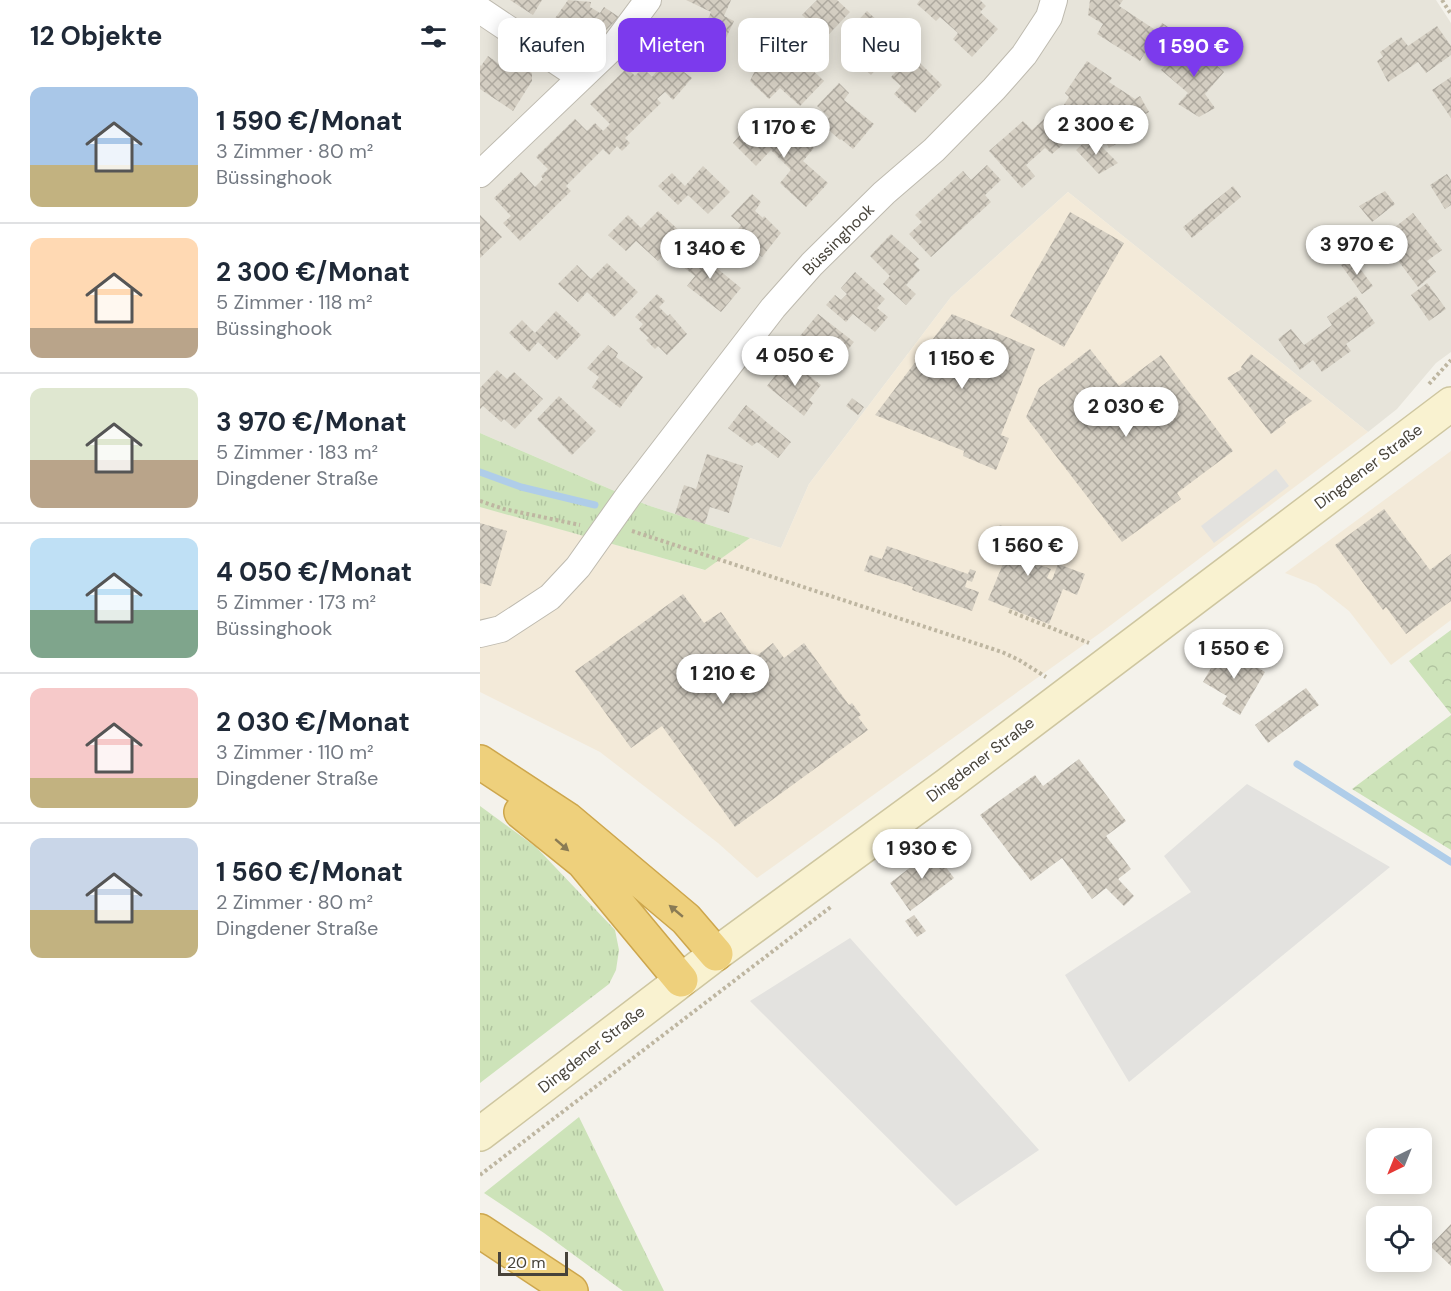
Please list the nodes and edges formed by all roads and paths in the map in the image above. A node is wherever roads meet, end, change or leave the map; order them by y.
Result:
1 (648, 0) edge
2 (1054, 0) edge
3 (1442, 0) edge
4 (480, 10) edge
5 (1451, 14) edge
6 (580, 77) junction
7 (480, 174) edge
8 (1451, 404) edge
9 (480, 501) edge
10 (605, 528) junction
11 (1009, 611) dead end
12 (480, 634) edge
13 (1095, 645) dead end
14 (1049, 679) dead end
15 (480, 762) edge
16 (480, 783) edge
17 (716, 954) junction
18 (681, 980) junction
19 (480, 1134) edge
20 (480, 1231) edge
21 (480, 1255) edge
22 (535, 1291) edge
23 (572, 1291) edge

1 - 6 street
2 - 10 street, Büssinghook
3 - 5 path
4 - 6 street
6 - 7 street
8 - 17 main road, Dingdener Straße
9 - 10 path
10 - 12 street, Büssinghook
10 - 14 path
11 - 13 path
17 -> 15 highway
16 -> 18 highway
17 - 18 main road, Dingdener Straße
18 - 19 main road, Dingdener Straße
20 - 23 highway
21 - 22 highway

